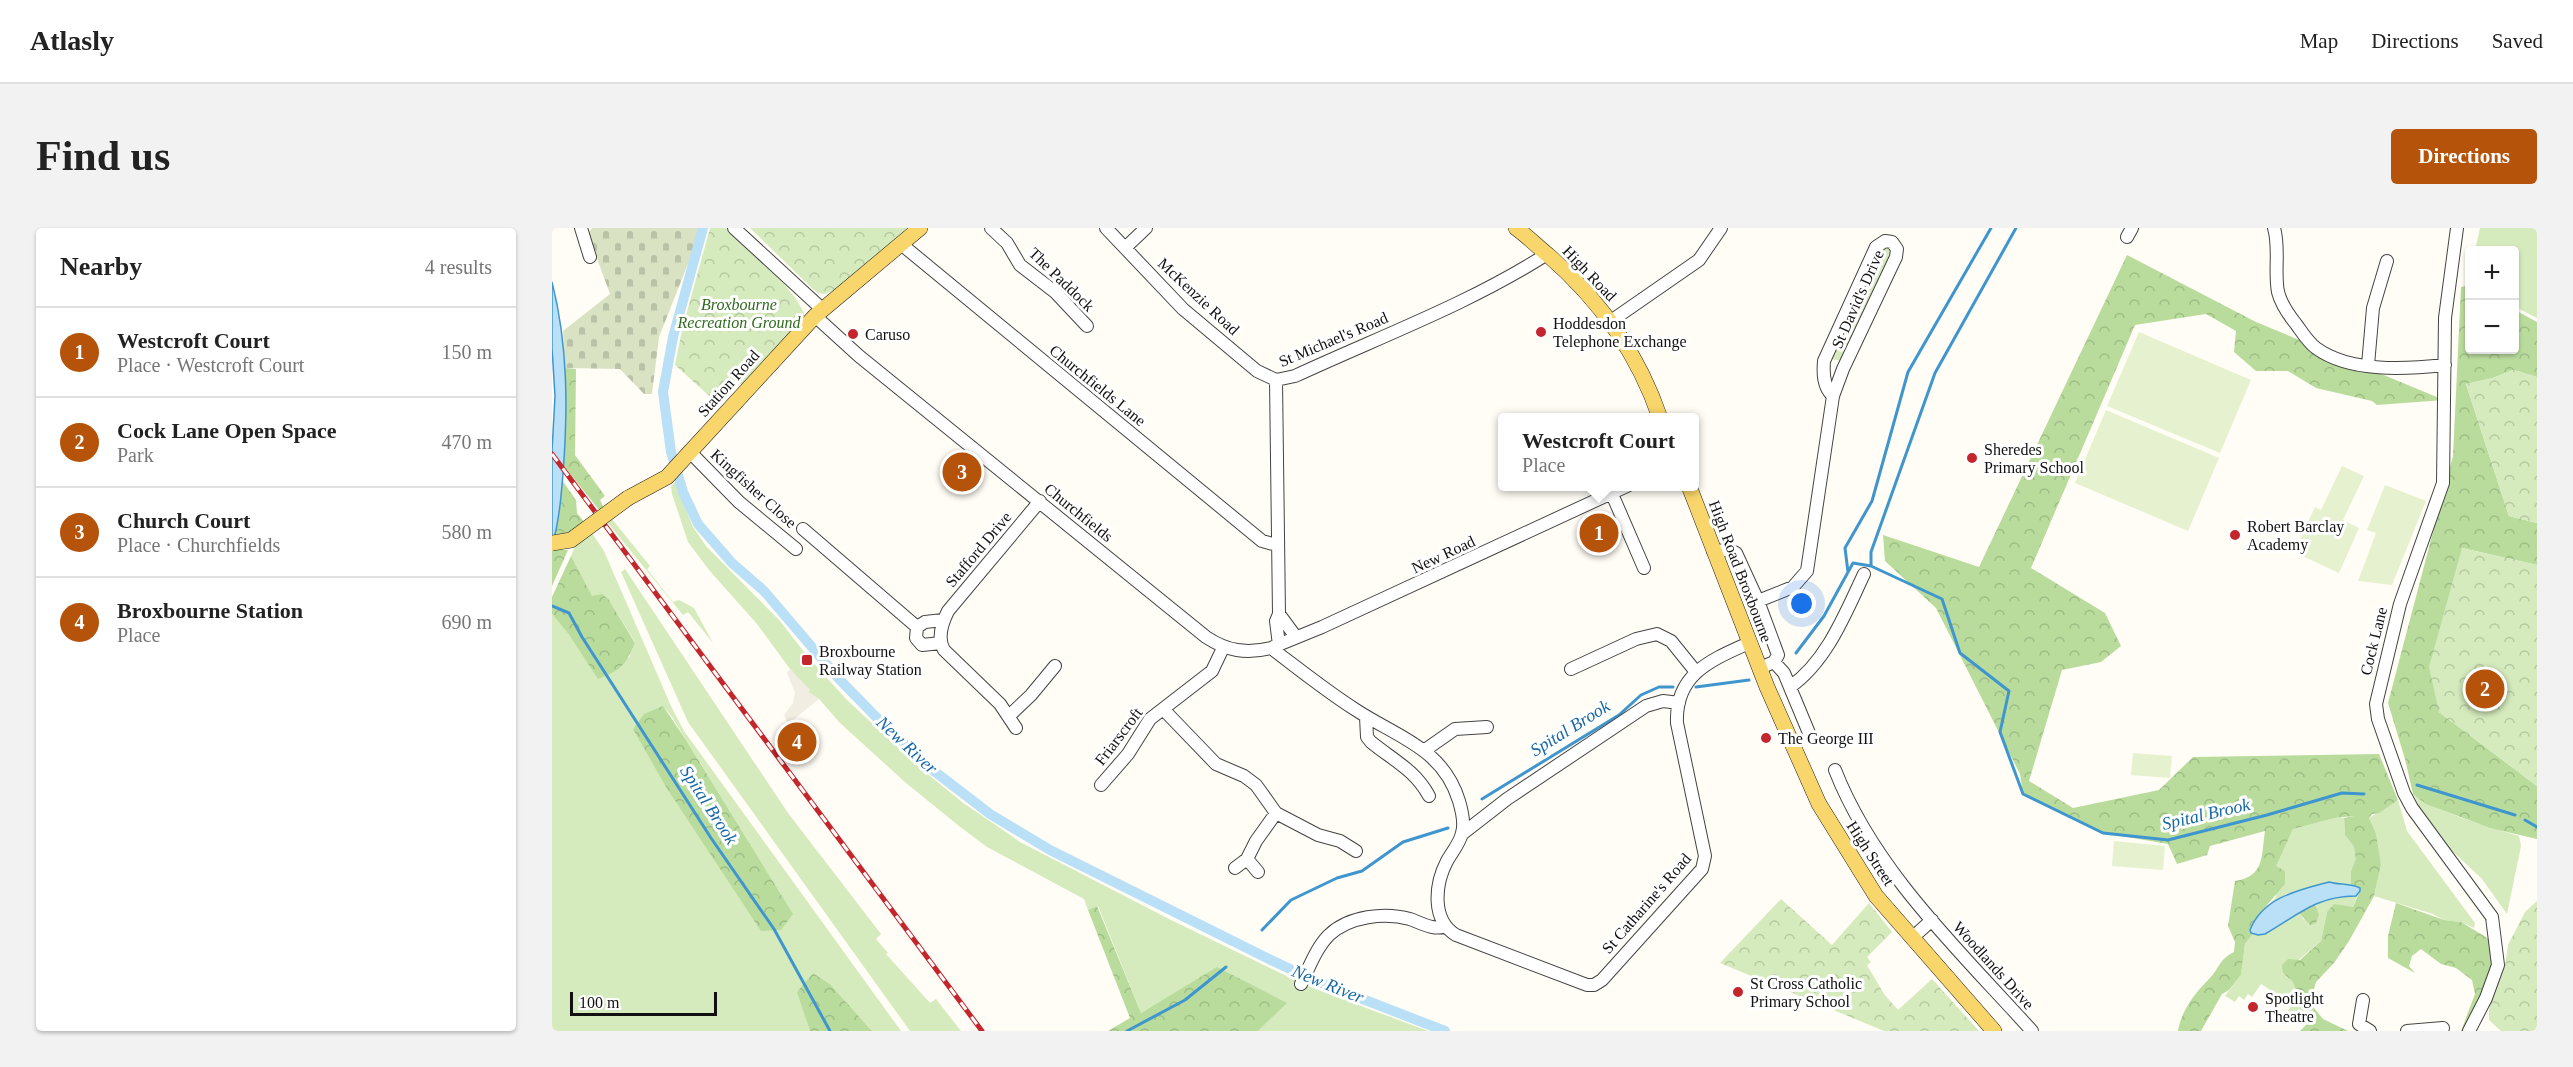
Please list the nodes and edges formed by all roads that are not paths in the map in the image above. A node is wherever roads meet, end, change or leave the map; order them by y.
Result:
1 (581, 228) edge
2 (734, 228) edge
3 (920, 228) edge
4 (992, 228) edge
5 (1106, 228) edge
6 (1146, 228) edge
7 (1721, 228) edge
8 (2274, 228) edge
9 (2457, 228) edge
10 (1520, 229) edge
11 (901, 244) junction
12 (1125, 248) junction
13 (1547, 254) junction
14 (590, 257) dead end
15 (2387, 261) dead end
16 (818, 313) junction
17 (1611, 321) junction
18 (1087, 326) dead end
19 (1824, 361) junction
20 (2368, 365) junction
21 (2445, 365) junction
22 (1843, 369) junction
23 (1276, 380) junction
24 (1833, 396) junction
25 (1659, 413) edge
26 (679, 463) junction
27 (1618, 491) edge
28 (1691, 491) edge
29 (1612, 494) junction
30 (1040, 501) junction
31 (803, 529) dead end
32 (552, 543) edge
33 (1277, 546) junction
34 (796, 549) dead end
35 (1713, 551) junction
36 (1644, 568) dead end
37 (1864, 574) dead end
38 (1758, 601) junction
39 (1279, 614) junction
40 (943, 620) junction
41 (917, 627) junction
42 (1296, 638) junction
43 (940, 643) junction
44 (1749, 643) junction
45 (1275, 646) junction
46 (1223, 648) junction
47 (1774, 662) junction
48 (1055, 666) dead end
49 (1760, 668) junction
50 (1571, 669) dead end
51 (1696, 672) junction
52 (1790, 687) junction
53 (1679, 703) junction
54 (1163, 709) junction
55 (1009, 716) junction
56 (1366, 717) junction
57 (1487, 727) dead end
58 (1016, 728) dead end
59 (1809, 733) dead end
60 (1425, 750) junction
61 (1835, 770) dead end
62 (1101, 785) dead end
63 (1429, 796) dead end
64 (1276, 813) junction
65 (1462, 834) junction
66 (1356, 850) dead end
67 (1247, 859) junction
68 (1235, 868) dead end
69 (1258, 872) dead end
70 (1932, 920) junction
71 (1446, 927) junction
72 (1912, 938) junction
73 (1300, 984) dead end
74 (2363, 1000) dead end
75 (2443, 1028) dead end
76 (2475, 1029) edge
77 (1994, 1031) edge
78 (2032, 1031) edge
79 (2370, 1031) edge
80 (2407, 1031) edge

1 - 14 street
2 - 16 street, Churchfields
3 - 11 main road, Station Road
4 - 18 street, The Paddock
5 - 12 street, McKenzie Road
6 - 12 street
7 - 17 street
8 - 20 street
9 - 21 street, Cock Lane
10 - 13 main road, High Road
11 - 16 main road, Station Road
11 - 33 street, Churchfields Lane
12 - 23 street, McKenzie Road
13 - 17 main road, High Road
13 - 23 street, St Michael's Road
15 - 20 street
16 - 26 main road, Station Road
16 - 30 street, Churchfields
17 - 25 main road
19 - 22 street, St David's Drive
19 - 22 street, St David's Drive
19 - 24 street, St David's Drive
20 - 21 street
21 - 76 street, Cock Lane
22 - 24 street, St David's Drive
23 - 33 street, St Michael's Road
24 - 38 street, St David's Drive
26 - 32 main road, Station Road, bridge
26 - 34 street, Kingfisher Close
27 - 29 street, New Road
28 - 35 main road, High Road Broxbourne
29 - 36 street
29 - 42 street, New Road
30 - 40 street, Stafford Drive
30 - 46 street, Churchfields
31 - 41 street
33 - 39 street, St Michael's Road
35 - 38 street
35 - 44 main road, High Road Broxbourne
37 - 52 street
38 - 47 street
39 - 42 street
39 - 45 street, St Michael's Road
40 - 41 street
40 - 43 street, Stafford Drive
41 - 43 street
42 - 45 street, New Road
43 - 55 street
44 - 49 main road, High Road Broxbourne
44 - 51 street, St Catharine's Road
45 - 46 street
45 - 56 street
46 - 54 street, Friarscroft
47 - 49 street
47 - 52 street
48 - 55 street
49 - 72 main road, High Street
50 - 51 street
51 - 53 street, St Catharine's Road
52 - 59 street
53 - 65 street
53 - 71 street, St Catharine's Road
54 - 62 street, Friarscroft
54 - 64 street, Friarscroft
55 - 58 street
56 - 60 street
56 - 63 street
57 - 60 street
60 - 65 street
61 - 70 street, Woodlands Drive
64 - 66 street
64 - 67 street
65 - 71 street
67 - 68 street
67 - 69 street
70 - 72 street, Woodlands Drive
70 - 78 street, Woodlands Drive
71 - 73 street, St Catharine's Road
72 - 77 main road, High Street
74 - 79 street
75 - 80 street

